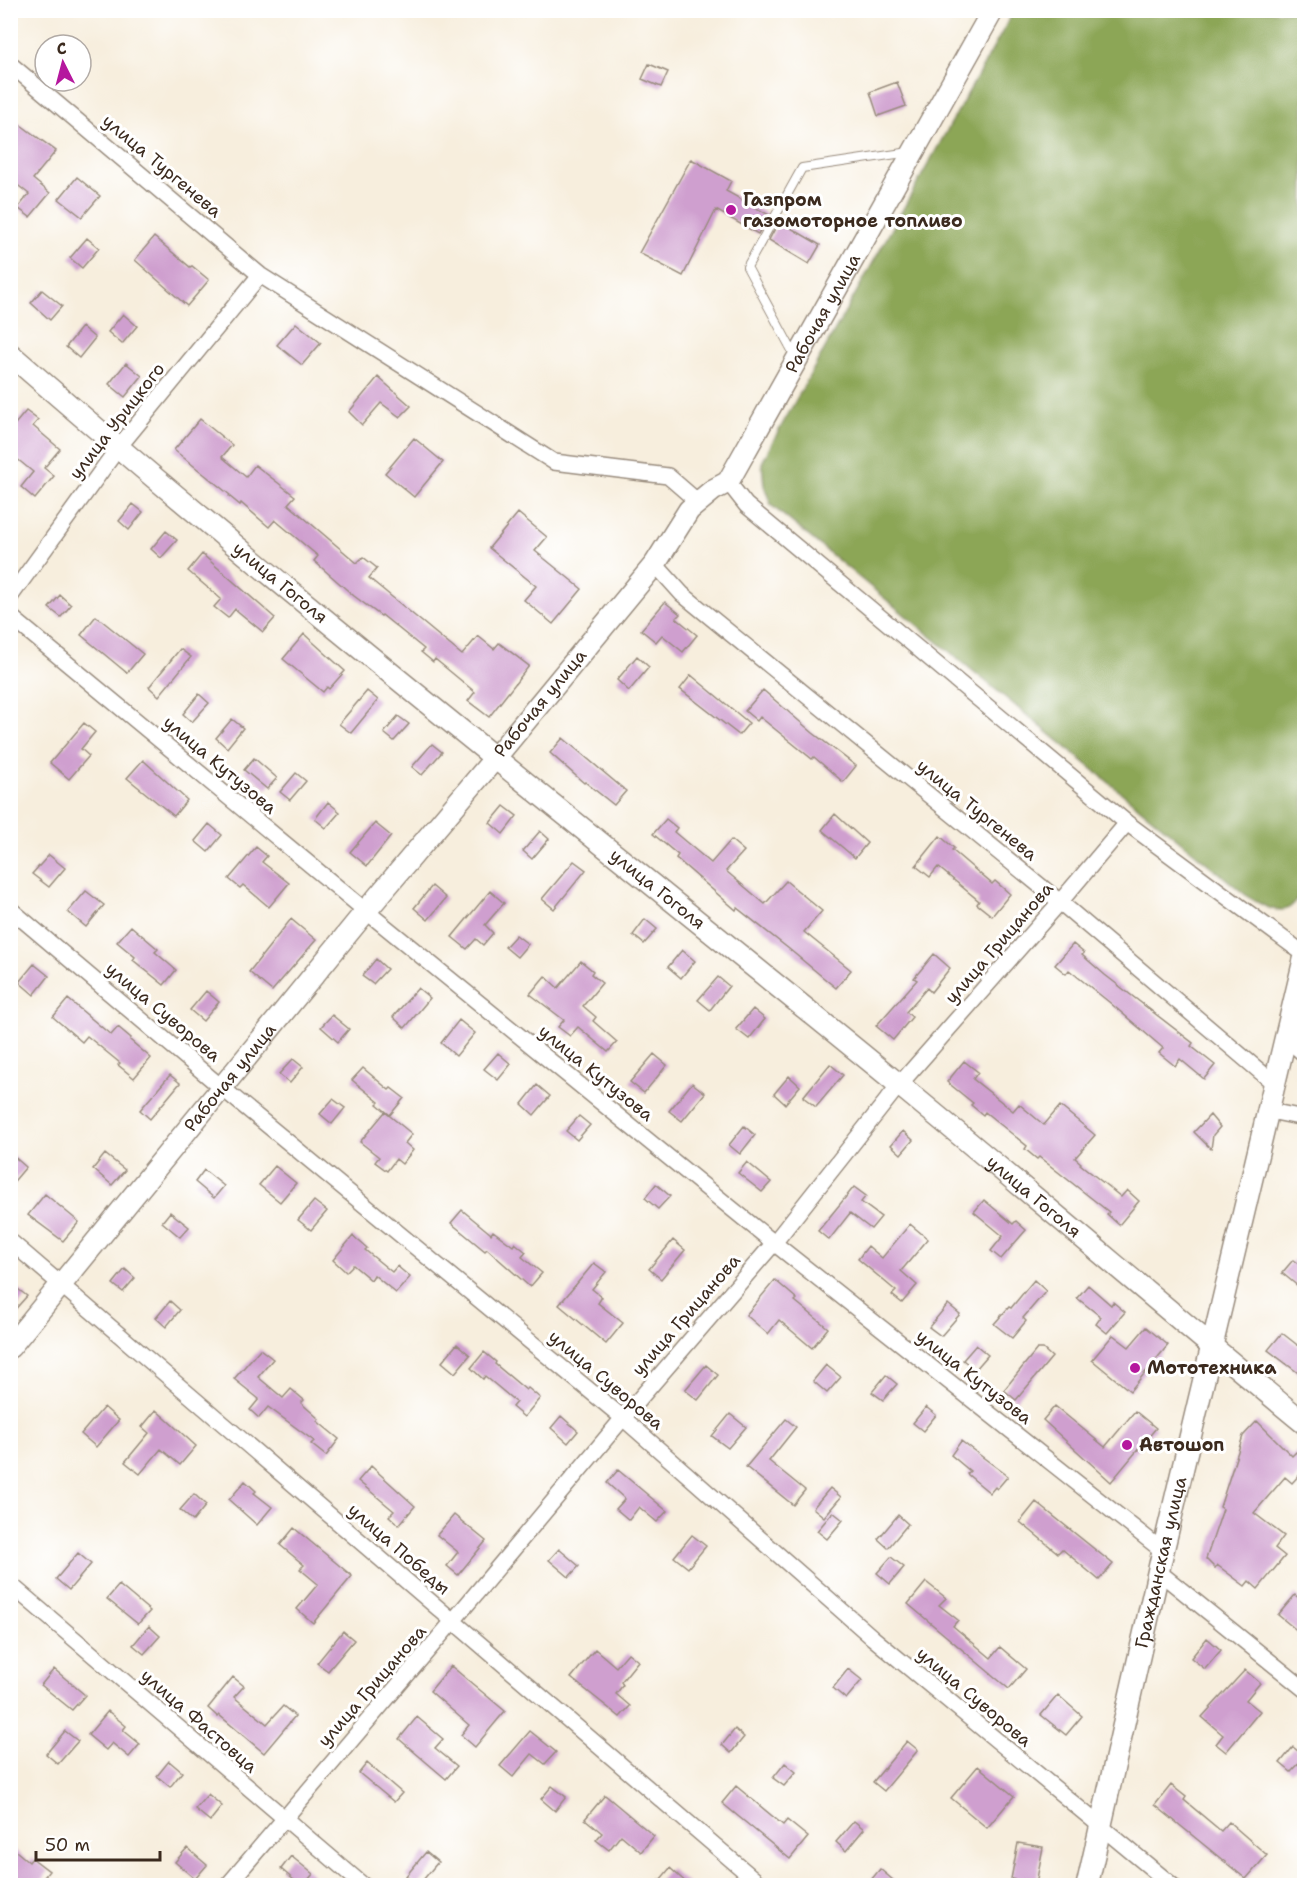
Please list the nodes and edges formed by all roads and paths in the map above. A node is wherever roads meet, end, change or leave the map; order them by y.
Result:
1 (993, 10) edge
2 (10, 64) edge
3 (914, 151) junction
4 (260, 275) junction
5 (10, 354) edge
6 (797, 359) junction
7 (118, 448) junction
8 (728, 482) junction
9 (698, 502) junction
10 (655, 564) junction
11 (10, 597) edge
12 (10, 616) edge
13 (495, 758) junction
14 (1127, 823) junction
15 (1060, 902) junction
16 (10, 909) edge
17 (366, 911) junction
18 (1305, 954) edge
19 (1305, 960) edge
20 (1287, 1040) junction
21 (1305, 1054) edge
22 (899, 1085) junction
23 (1276, 1085) junction
24 (221, 1088) junction
25 (1269, 1111) junction
26 (1305, 1118) edge
27 (10, 1241) edge
28 (774, 1243) junction
29 (61, 1283) junction
30 (10, 1347) edge
31 (1211, 1347) junction
32 (623, 1418) junction
33 (1305, 1423) edge
34 (1161, 1562) junction
35 (10, 1584) edge
36 (453, 1622) junction
37 (1305, 1689) edge
38 (283, 1818) junction
39 (1100, 1827) junction
40 (227, 1886) edge
41 (364, 1886) edge
42 (762, 1886) edge
43 (1087, 1886) edge
44 (1173, 1886) edge

1 - 3 main road, Рабочая улица
2 - 4 street, улица Тургенева
3 - 6 main road, Рабочая улица
3 - 6 lane
4 - 7 street, улица Урицкого
4 - 9 street, улица Тургенева
5 - 7 main road, улица Гоголя
6 - 8 main road, Рабочая улица
7 - 11 street, улица Урицкого
7 - 13 main road, улица Гоголя
8 - 9 main road, Рабочая улица
8 - 14 street
9 - 10 main road, Рабочая улица
10 - 13 main road, Рабочая улица
10 - 15 street, улица Тургенева
12 - 17 street, улица Кутузова
13 - 17 main road, Рабочая улица
13 - 22 main road, улица Гоголя
14 - 15 street, улица Грицанова
14 - 18 street
15 - 22 street, улица Грицанова
15 - 23 street, улица Тургенева
16 - 24 street, улица Суворова
17 - 24 main road, Рабочая улица
17 - 28 street, улица Кутузова
19 - 20 main road, Гражданская улица
20 - 21 street
20 - 23 main road, Гражданская улица
22 - 28 street, улица Грицанова
22 - 31 main road, улица Гоголя
23 - 25 main road, Гражданская улица
24 - 29 main road, Рабочая улица
24 - 32 street, улица Суворова
25 - 26 street
25 - 31 main road, Гражданская улица
27 - 29 street, улица Победы
28 - 32 street, улица Грицанова
28 - 34 street, улица Кутузова
29 - 30 main road, Рабочая улица
29 - 36 street, улица Победы
31 - 33 main road, улица Гоголя
31 - 34 main road, Гражданская улица
32 - 36 street, улица Грицанова
32 - 39 street, улица Суворова
34 - 37 street, улица Кутузова
34 - 39 main road, Гражданская улица
35 - 38 street, улица Фастовца
36 - 38 street, улица Грицанова
36 - 42 street, улица Победы
38 - 40 street, улица Грицанова
38 - 41 street, улица Фастовца
39 - 43 main road, Гражданская улица
39 - 44 street, улица Суворова

